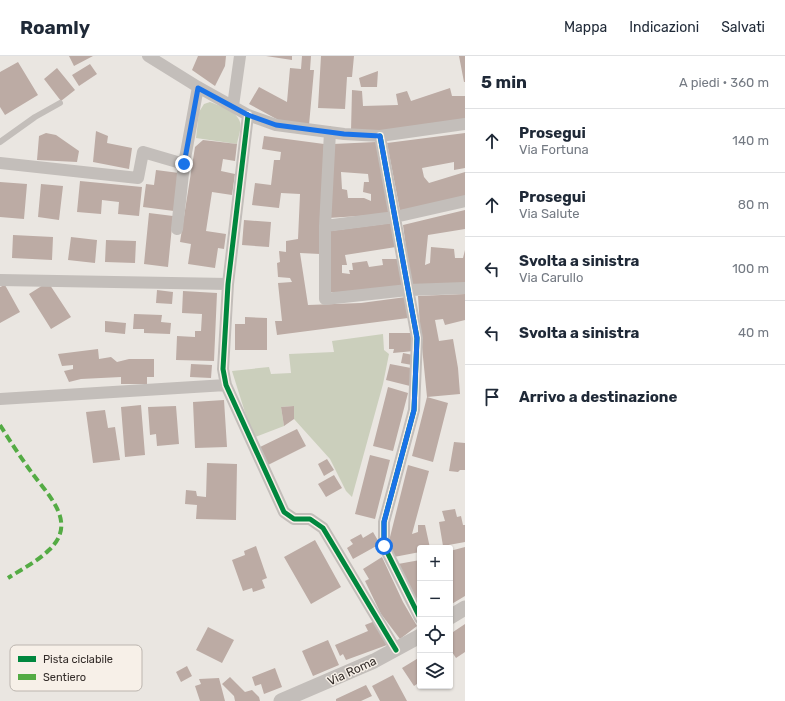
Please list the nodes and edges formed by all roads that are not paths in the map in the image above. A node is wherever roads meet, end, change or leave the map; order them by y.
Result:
1 (148, 56) edge
2 (240, 56) edge
3 (198, 88) junction
4 (60, 103) dead end
5 (233, 106) junction
6 (248, 115) junction
7 (465, 124) edge
8 (330, 132) junction
9 (380, 136) junction
10 (0, 142) edge
11 (0, 163) edge
12 (184, 164) junction
13 (465, 201) edge
14 (395, 217) junction
15 (325, 226) junction
16 (177, 229) dead end
17 (0, 280) edge
18 (228, 284) junction
19 (465, 288) edge
20 (408, 290) junction
21 (226, 385) junction
22 (0, 399) edge
23 (465, 608) edge
24 (453, 615) edge
25 (420, 617) edge
26 (417, 638) edge
27 (396, 650) junction
28 (281, 701) edge

1 - 3 street
2 - 5 street
3 - 5 street
3 - 12 street
4 - 10 lane
5 - 6 street
6 - 8 street
6 - 18 street
7 - 9 street
8 - 9 street
8 - 15 street
9 - 14 street
11 - 12 street
12 - 16 street
13 - 14 street
14 - 15 street
14 - 20 street
15 - 20 street
17 - 18 street
18 - 21 street
19 - 20 street
20 - 25 street
21 - 22 street
21 - 27 street
23 - 24 street
26 - 27 street, Via Roma
27 - 28 street, Via Roma

